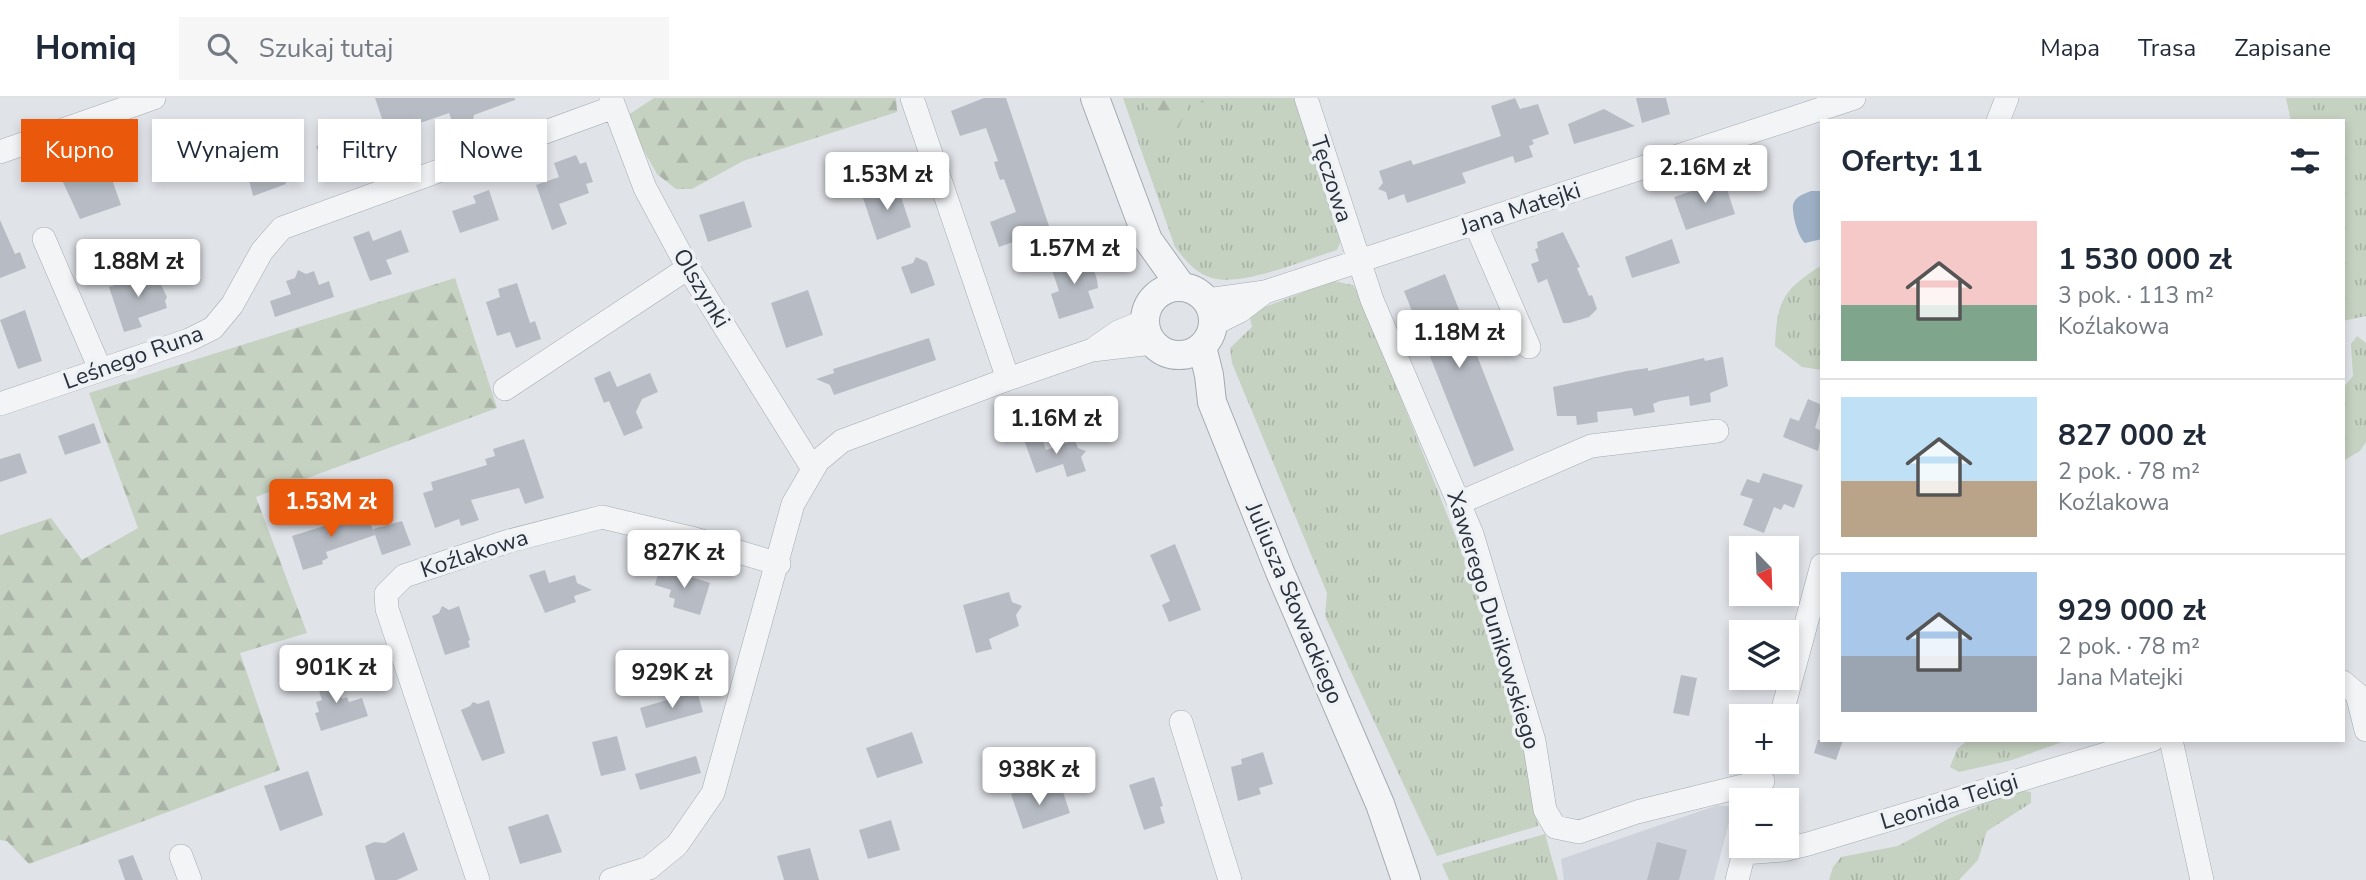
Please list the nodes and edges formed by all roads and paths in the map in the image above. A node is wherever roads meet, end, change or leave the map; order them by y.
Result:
1 (154, 98) edge
2 (912, 98) edge
3 (1095, 98) edge
4 (1306, 98) edge
5 (1854, 98) edge
6 (2007, 98) edge
7 (612, 103) edge
8 (1825, 103) edge
9 (1999, 119) edge
10 (0, 152) edge
11 (1475, 223) junction
12 (44, 239) dead end
13 (1359, 260) junction
14 (688, 268) junction
15 (1158, 312) junction
16 (1200, 332) junction
17 (1529, 347) dead end
18 (100, 369) junction
19 (1008, 379) junction
20 (505, 389) dead end
21 (0, 404) edge
22 (1717, 431) dead end
23 (813, 469) junction
24 (1461, 502) junction
25 (779, 564) junction
26 (1820, 572) edge
27 (2345, 684) edge
28 (1784, 704) edge
29 (1181, 722) dead end
30 (2366, 730) edge
31 (2145, 742) edge
32 (2171, 742) edge
33 (1763, 781) edge
34 (1380, 804) junction
35 (1799, 845) edge
36 (181, 856) dead end
37 (1743, 858) edge
38 (655, 874) edge
39 (190, 880) edge
40 (478, 880) edge
41 (611, 880) edge
42 (1230, 880) edge
43 (1406, 880) edge
44 (1426, 880) edge
45 (1737, 880) edge
46 (2202, 880) edge

1 - 10 street
2 - 19 street
3 - 15 street
4 - 13 street, Tęczowa
5 - 8 street, Jana Matejki
6 - 9 street
7 - 14 street, Olszynki
7 - 18 street, Leśnego Runa
8 - 11 street, Jana Matejki
11 - 13 street, Jana Matejki
11 - 17 street
12 - 18 street
13 - 16 street, Jana Matejki
13 - 24 street, Xawerego Dunikowskiego
14 - 20 street
14 - 23 street, Olszynki
15 - 16 street
15 - 16 street
15 - 19 street
16 - 34 street, Juliusza Słowackiego
18 - 21 street, Leśnego Runa
19 - 23 street
22 - 24 street
23 - 25 street
24 - 33 street, Xawerego Dunikowskiego
25 - 38 street
25 - 40 street, Koźlakowa
26 - 28 street
27 - 30 street
29 - 42 street
31 - 35 street, Leonida Teligi
32 - 46 street
34 - 43 street, Juliusza Słowackiego
34 - 44 street, Juliusza Słowackiego
36 - 39 street
37 - 45 street
38 - 41 street

